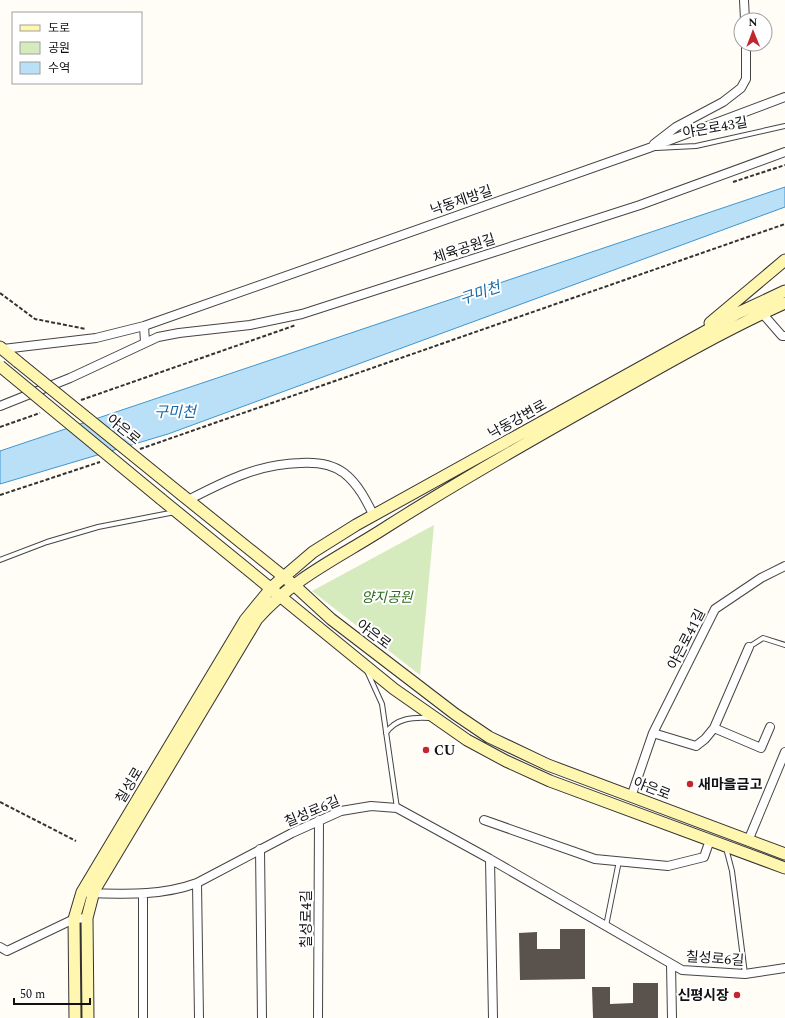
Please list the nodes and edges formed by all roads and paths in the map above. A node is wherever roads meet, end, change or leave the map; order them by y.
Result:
1 (744, 0) edge
2 (745, 12) edge
3 (746, 52) edge
4 (785, 97) edge
5 (785, 126) edge
6 (649, 148) junction
7 (785, 152) edge
8 (785, 224) edge
9 (785, 260) edge
10 (785, 291) edge
11 (0, 293) edge
12 (785, 303) edge
13 (762, 313) junction
14 (298, 325) dead end
15 (144, 326) junction
16 (785, 336) edge
17 (96, 338) junction
18 (145, 342) junction
19 (685, 342) junction
20 (2, 348) edge
21 (0, 366) edge
22 (74, 402) dead end
23 (0, 406) edge
24 (45, 412) dead end
25 (0, 427) edge
26 (134, 451) dead end
27 (104, 461) dead end
28 (0, 495) edge
29 (185, 497) junction
30 (177, 512) junction
31 (374, 516) junction
32 (0, 560) edge
33 (785, 566) edge
34 (294, 585) junction
35 (276, 591) junction
36 (785, 645) edge
37 (749, 647) joint
38 (362, 663) junction
39 (435, 719) junction
40 (770, 726) dead end
41 (714, 728) junction
42 (386, 733) junction
43 (653, 733) junction
44 (785, 752) edge
45 (631, 797) junction
46 (0, 802) edge
47 (397, 808) junction
48 (319, 820) junction
49 (484, 820) dead end
50 (710, 840) junction
51 (76, 841) dead end
52 (748, 841) junction
53 (725, 845) junction
54 (260, 849) junction
55 (785, 854) edge
56 (490, 859) junction
57 (619, 861) junction
58 (785, 868) edge
59 (197, 883) junction
60 (82, 892) junction
61 (94, 893) junction
62 (143, 894) junction
63 (87, 918) junction
64 (74, 919) junction
65 (606, 927) junction
66 (0, 947) edge
67 (671, 964) junction
68 (785, 968) edge
69 (745, 974) junction
70 (75, 1018) edge
71 (88, 1018) edge
72 (143, 1018) edge
73 (199, 1018) edge
74 (262, 1018) edge
75 (318, 1018) edge
76 (493, 1018) edge
77 (672, 1018) edge

1 - 2 street
3 - 6 street
4 - 6 street, 낙동제방길
5 - 6 lane, 야은로43길
6 - 15 street, 낙동제방길
7 - 18 street, 체육공원길
8 - 26 path
9 - 19 street
10 - 19 street, 낙동강변로
11 - 17 path
12 - 13 street, 낙동강변로
13 - 16 street
13 - 34 street, 낙동강변로
14 - 22 path
15 - 17 street, 낙동제방길
15 - 18 street
17 - 20 street, 낙동제방길
18 - 23 street, 체육공원길
19 - 31 street, 낙동강변로
20 - 29 street, 야은로, bridge
21 - 30 street, 야은로, bridge
24 - 25 path
27 - 28 path
29 - 31 street
29 - 34 street, 야은로
30 - 32 lane
30 - 35 street, 야은로
31 - 35 street, 낙동강변로
33 - 43 street, 야은로41길
34 - 35 street, 낙동강변로
34 - 45 street, 야은로
35 - 38 street, 야은로
35 - 60 street, 칠성로
35 - 61 street, 칠성로
36 - 37 lane
37 - 41 street
38 - 39 street, 야은로
38 - 42 lane
39 - 42 lane
39 - 50 street, 야은로
40 - 41 street
41 - 43 street
42 - 47 lane
43 - 45 street, 야은로41길
44 - 52 street
45 - 52 street, 야은로
46 - 51 path
47 - 48 street, 칠성로6길
47 - 56 street, 칠성로6길
48 - 54 street, 칠성로6길
48 - 75 street, 칠성로4길
49 - 57 street
50 - 53 street, 야은로
50 - 57 street
52 - 55 street, 야은로
53 - 58 street, 야은로
53 - 69 lane
54 - 59 street, 칠성로6길
54 - 74 street
56 - 65 street, 칠성로6길
56 - 76 street
57 - 65 lane
59 - 62 street, 칠성로6길
59 - 73 street
60 - 61 street, 칠성로6길
60 - 64 street, 칠성로
61 - 62 street, 칠성로6길
61 - 63 street, 칠성로
62 - 72 street
63 - 64 street
63 - 71 street, 칠성로
64 - 66 street
64 - 70 street, 칠성로
65 - 67 street, 칠성로6길
67 - 69 street, 칠성로6길
67 - 77 street
68 - 69 street, 칠성로6길

